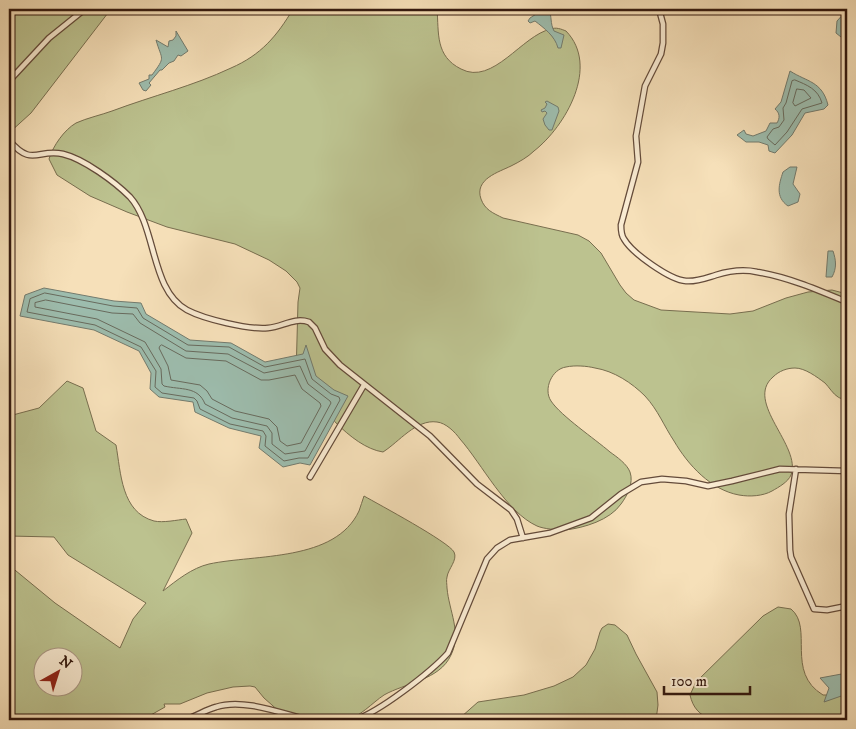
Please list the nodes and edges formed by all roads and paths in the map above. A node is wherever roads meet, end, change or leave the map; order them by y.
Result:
1 (85, 9) edge
2 (659, 9) edge
3 (9, 81) edge
4 (9, 140) edge
5 (847, 302) edge
6 (364, 384) junction
7 (796, 469) junction
8 (847, 471) edge
9 (310, 477) dead end
10 (523, 538) junction
11 (847, 606) edge
12 (184, 720) edge
13 (308, 720) edge
14 (354, 720) edge

1 - 3 street
2 - 5 street
4 - 6 street
6 - 9 street
6 - 10 street
7 - 8 street
7 - 10 street
7 - 11 street
10 - 14 street
12 - 13 street

